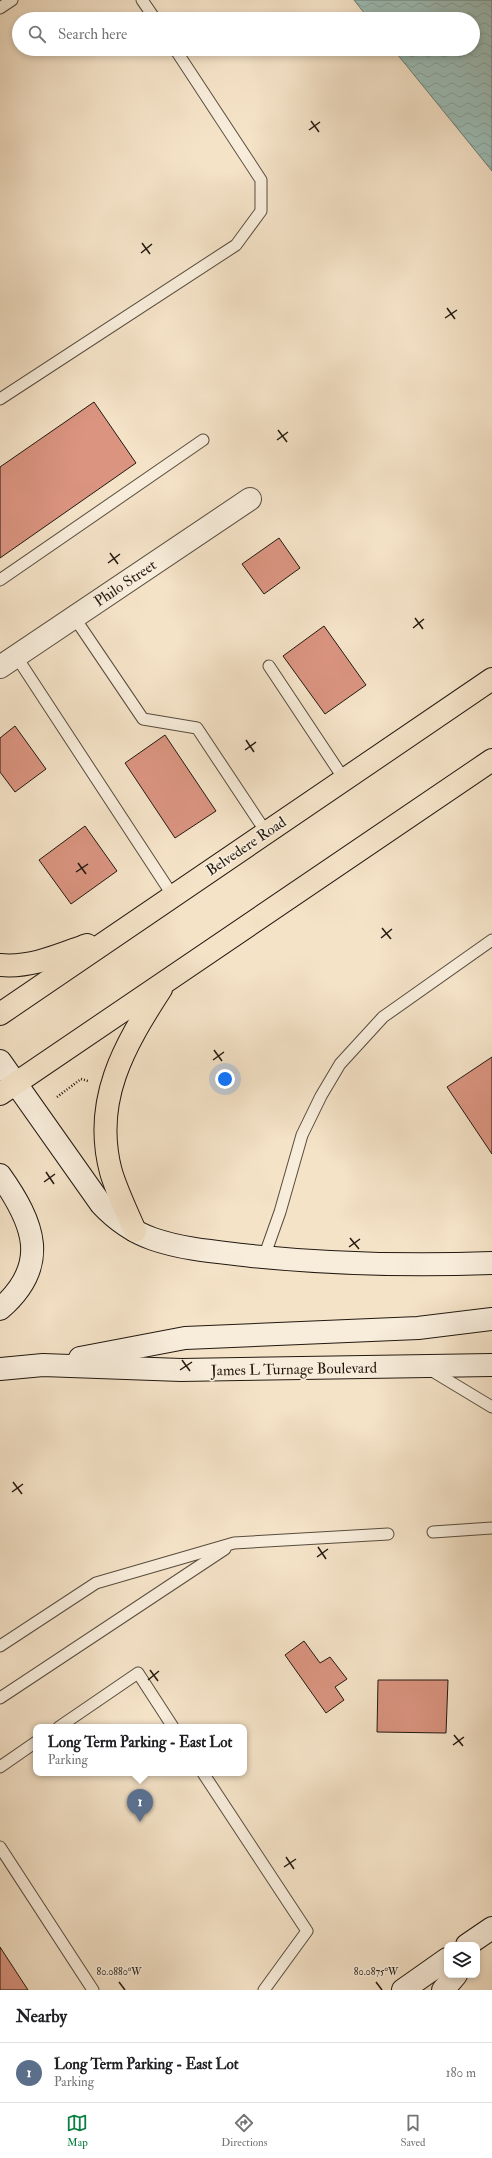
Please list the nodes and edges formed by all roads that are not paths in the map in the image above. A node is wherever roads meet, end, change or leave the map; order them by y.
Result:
1 (12, 0) edge
2 (142, 0) edge
3 (0, 8) edge
4 (150, 12) edge
5 (179, 56) edge
6 (0, 399) edge
7 (203, 440) dead end
8 (250, 499) dead end
9 (0, 580) edge
10 (74, 617) junction
11 (8, 661) edge
12 (269, 666) dead end
13 (492, 679) edge
14 (492, 760) edge
15 (344, 779) junction
16 (266, 832) junction
17 (173, 896) junction
18 (118, 933) junction
19 (492, 940) edge
20 (0, 965) edge
21 (168, 980) junction
22 (0, 1014) edge
23 (0, 1060) edge
24 (8, 1089) edge
25 (0, 1175) edge
26 (135, 1231) junction
27 (264, 1257) junction
28 (492, 1263) edge
29 (0, 1309) edge
30 (492, 1319) edge
31 (43, 1365) junction
32 (492, 1365) edge
33 (426, 1367) junction
34 (0, 1369) edge
35 (492, 1407) edge
36 (492, 1528) edge
37 (433, 1532) dead end
38 (388, 1534) dead end
39 (234, 1543) junction
40 (0, 1646) edge
41 (0, 1698) edge
42 (63, 1724) edge
43 (171, 1724) edge
44 (33, 1744) edge
45 (0, 1767) edge
46 (205, 1776) edge
47 (0, 1847) edge
48 (492, 1928) edge
49 (492, 1932) edge
50 (471, 1942) edge
51 (480, 1946) edge
52 (444, 1961) edge
53 (453, 1978) edge
54 (93, 1990) edge
55 (264, 1990) edge
56 (403, 1990) edge
57 (443, 1990) edge

1 - 3 lane
2 - 4 lane
5 - 6 lane
7 - 9 lane
8 - 10 street, Philo Street
10 - 11 street, Philo Street
10 - 16 lane
11 - 17 lane
12 - 15 lane
13 - 15 main road, Belvedere Road
14 - 21 main road
15 - 16 main road, Belvedere Road
16 - 17 main road, Belvedere Road
17 - 18 main road, Belvedere Road
18 - 20 main road
18 - 22 main road, Belvedere Road
19 - 27 lane
21 - 24 main road
21 - 26 main road
23 - 24 street
24 - 26 street
25 - 29 street
26 - 27 street
27 - 28 street
30 - 31 street
31 - 33 street, James L Turnage Boulevard
31 - 34 street, James L Turnage Boulevard
32 - 33 street, James L Turnage Boulevard
33 - 35 lane
36 - 37 lane
38 - 39 lane
39 - 40 lane
39 - 41 lane
42 - 43 lane
44 - 45 lane
46 - 55 lane
47 - 54 lane
48 - 50 street
49 - 51 street
52 - 56 street
53 - 57 street

